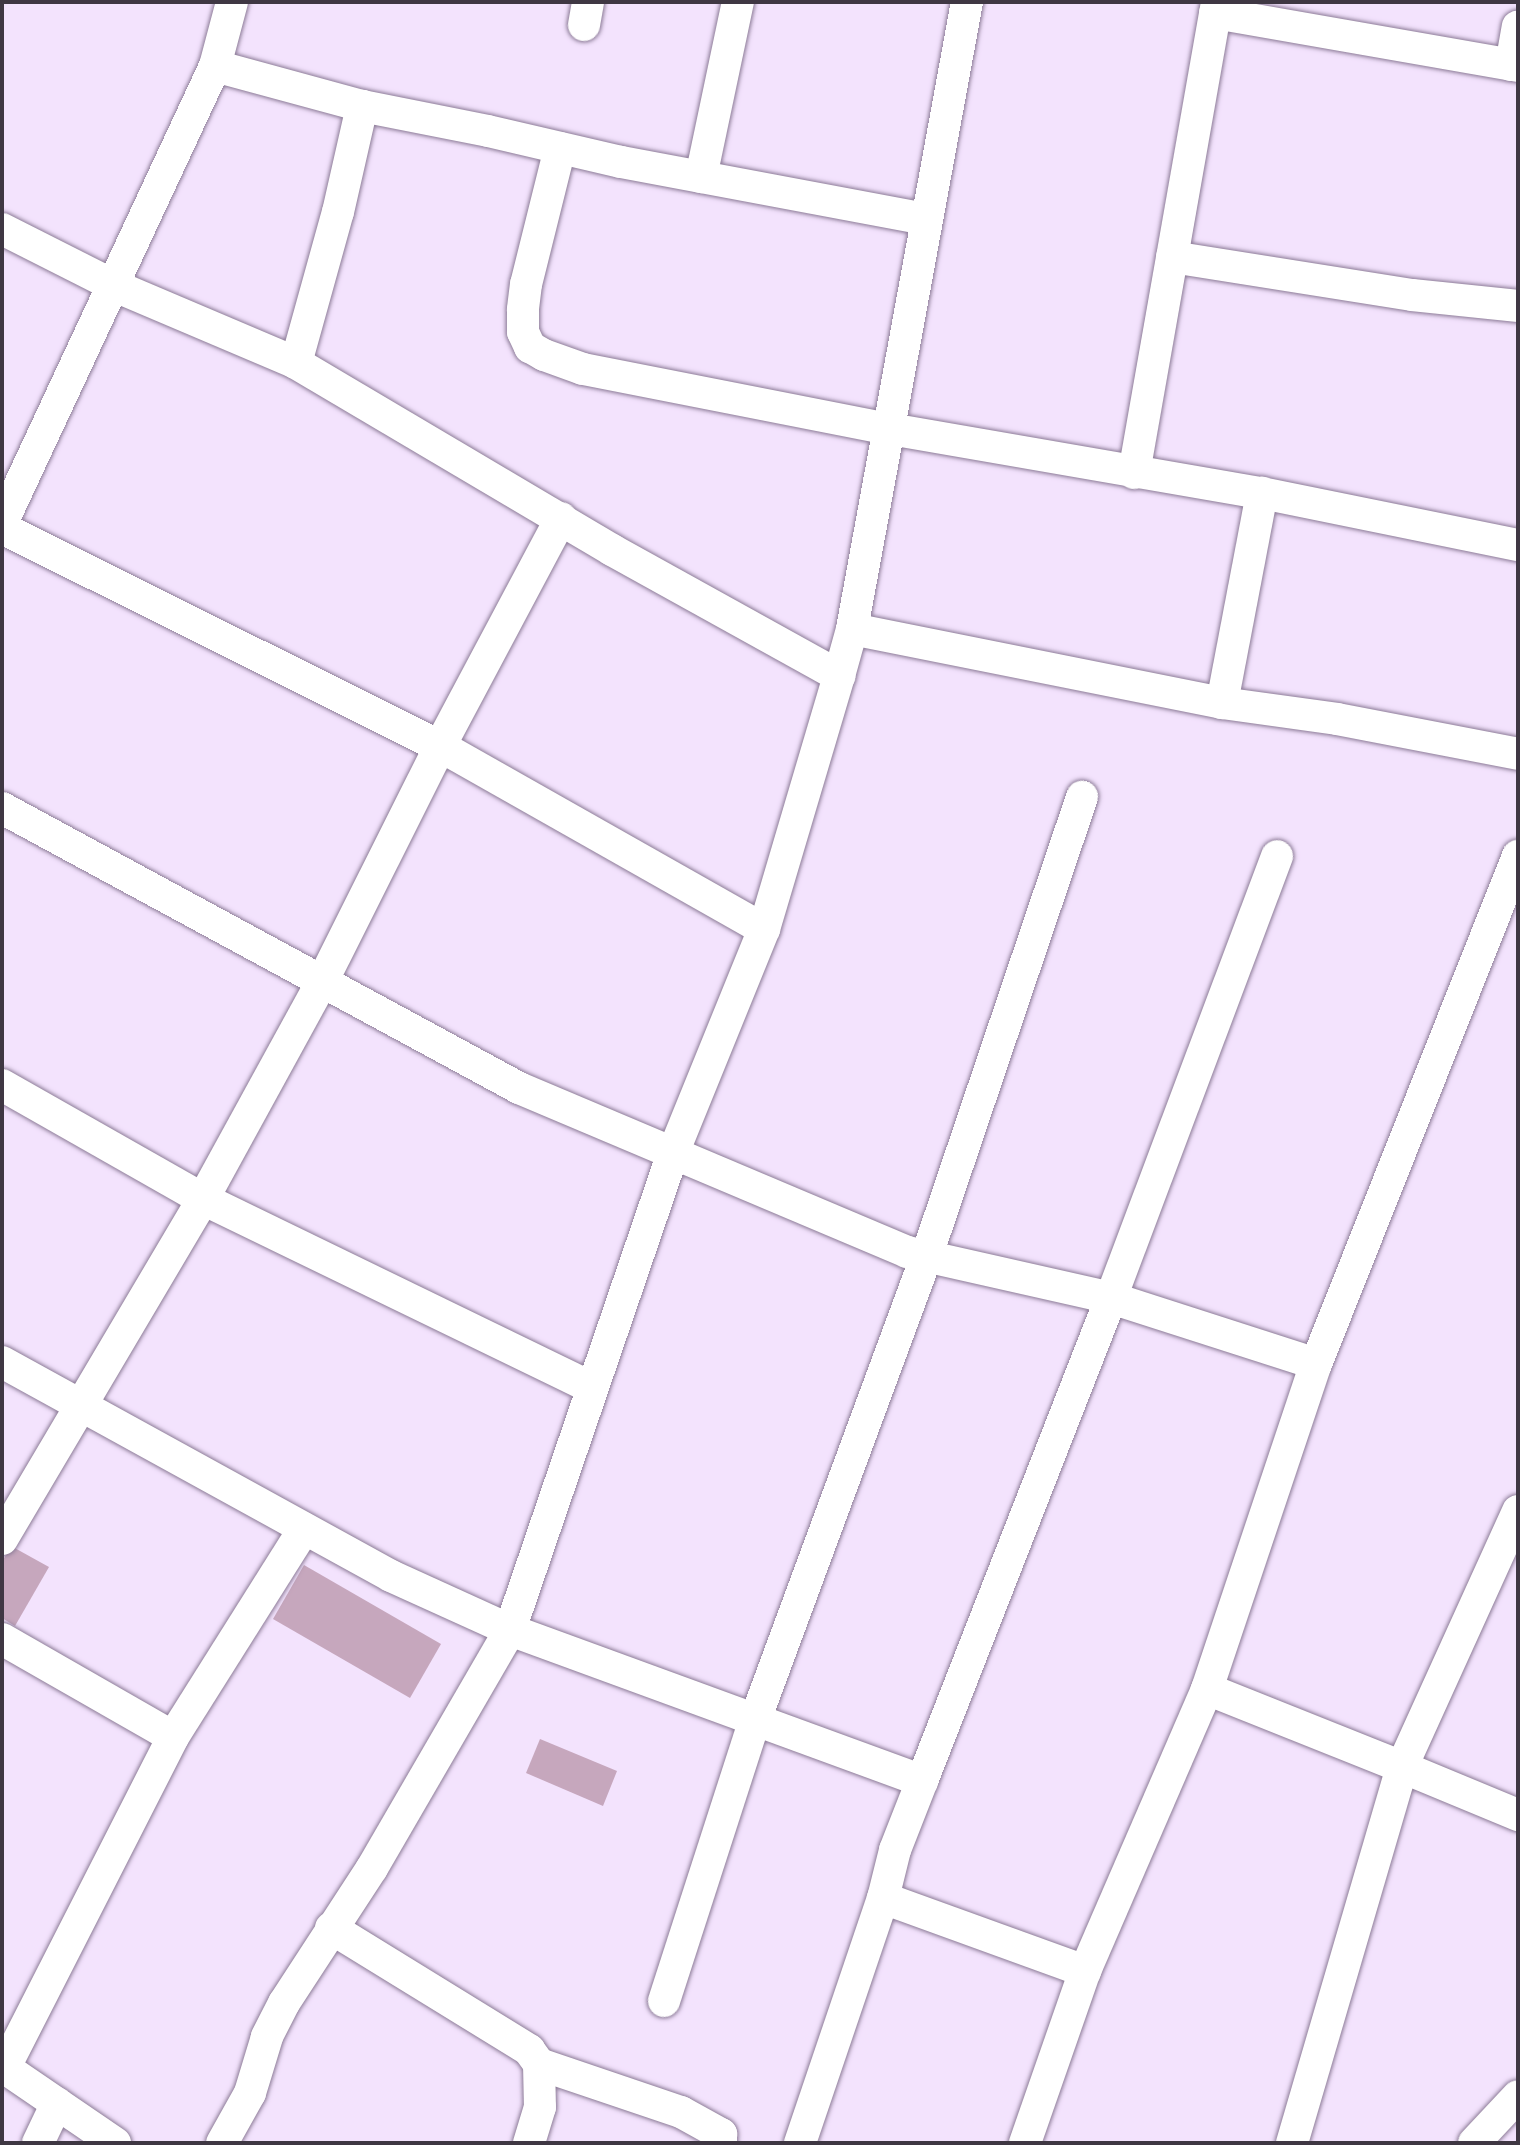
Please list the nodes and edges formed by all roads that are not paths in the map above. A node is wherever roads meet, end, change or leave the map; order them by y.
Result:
1 (232, 2) edge
2 (738, 2) edge
3 (967, 2) edge
4 (1216, 8) edge
5 (1518, 27) edge
6 (1515, 65) edge
7 (215, 66) junction
8 (362, 106) junction
9 (560, 148) junction
10 (701, 177) junction
11 (926, 219) junction
12 (2, 229) edge
13 (1172, 257) junction
14 (115, 286) junction
15 (1518, 306) edge
16 (296, 363) junction
17 (890, 429) junction
18 (1134, 473) junction
19 (1262, 493) junction
20 (561, 518) junction
21 (2, 525) edge
22 (1518, 545) edge
23 (852, 629) junction
24 (839, 676) junction
25 (1222, 703) junction
26 (440, 746) junction
27 (1518, 754) edge
28 (1082, 797) dead end
29 (2, 808) edge
30 (1277, 856) dead end
31 (1518, 856) edge
32 (764, 929) junction
33 (322, 982) junction
34 (2, 1085) edge
35 (673, 1153) junction
36 (203, 1199) junction
37 (926, 1258) junction
38 (1111, 1298) junction
39 (2, 1362) edge
40 (1316, 1364) junction
41 (592, 1388) junction
42 (78, 1404) junction
43 (1518, 1511) edge
44 (304, 1529) junction
45 (2, 1539) edge
46 (510, 1630) junction
47 (2, 1639) edge
48 (1207, 1689) junction
49 (755, 1720) junction
50 (173, 1737) junction
51 (1402, 1767) junction
52 (922, 1781) junction
53 (1518, 1815) edge
54 (883, 1898) junction
55 (331, 1928) junction
56 (1085, 1971) junction
57 (664, 2001) dead end
58 (539, 2064) junction
59 (3, 2067) edge
60 (1518, 2096) edge
61 (57, 2103) junction
62 (38, 2143) edge
63 (115, 2143) edge
64 (222, 2143) edge
65 (529, 2143) edge
66 (721, 2143) edge
67 (800, 2143) edge
68 (1025, 2143) edge
69 (1292, 2143) edge
70 (1474, 2143) edge

1 - 7 street
2 - 10 street
3 - 11 street
4 - 6 street
4 - 13 street
5 - 6 street
7 - 8 street
7 - 14 street
8 - 9 street
8 - 16 street
9 - 10 street
9 - 17 street
10 - 11 street
11 - 17 street
12 - 14 street
13 - 15 street
13 - 18 street
14 - 16 street
14 - 21 street
16 - 20 street
17 - 18 street
17 - 23 street
18 - 19 street
19 - 22 street
19 - 25 street
20 - 24 street
20 - 26 street
21 - 26 street
23 - 24 street
23 - 25 street
24 - 32 street
25 - 27 street
26 - 32 street
26 - 33 street
28 - 37 street
29 - 33 street
30 - 38 street
31 - 40 street
32 - 35 street
33 - 35 street
33 - 36 street
34 - 36 street
35 - 37 street
35 - 41 street
36 - 41 street
36 - 42 street
37 - 38 street
37 - 49 street
38 - 40 street
38 - 52 street
39 - 42 street
40 - 48 street
41 - 46 street
42 - 44 street
42 - 45 street
43 - 51 street
44 - 46 street
44 - 50 street
46 - 49 street
46 - 55 street
47 - 50 street
48 - 51 street
48 - 56 street
49 - 52 street
49 - 57 street
50 - 59 street
51 - 53 street
51 - 69 street
52 - 54 street
54 - 56 street
54 - 67 street
55 - 58 street
55 - 64 street
56 - 68 street
58 - 65 street
58 - 66 street
59 - 61 street
60 - 70 street
61 - 62 street
61 - 63 street

